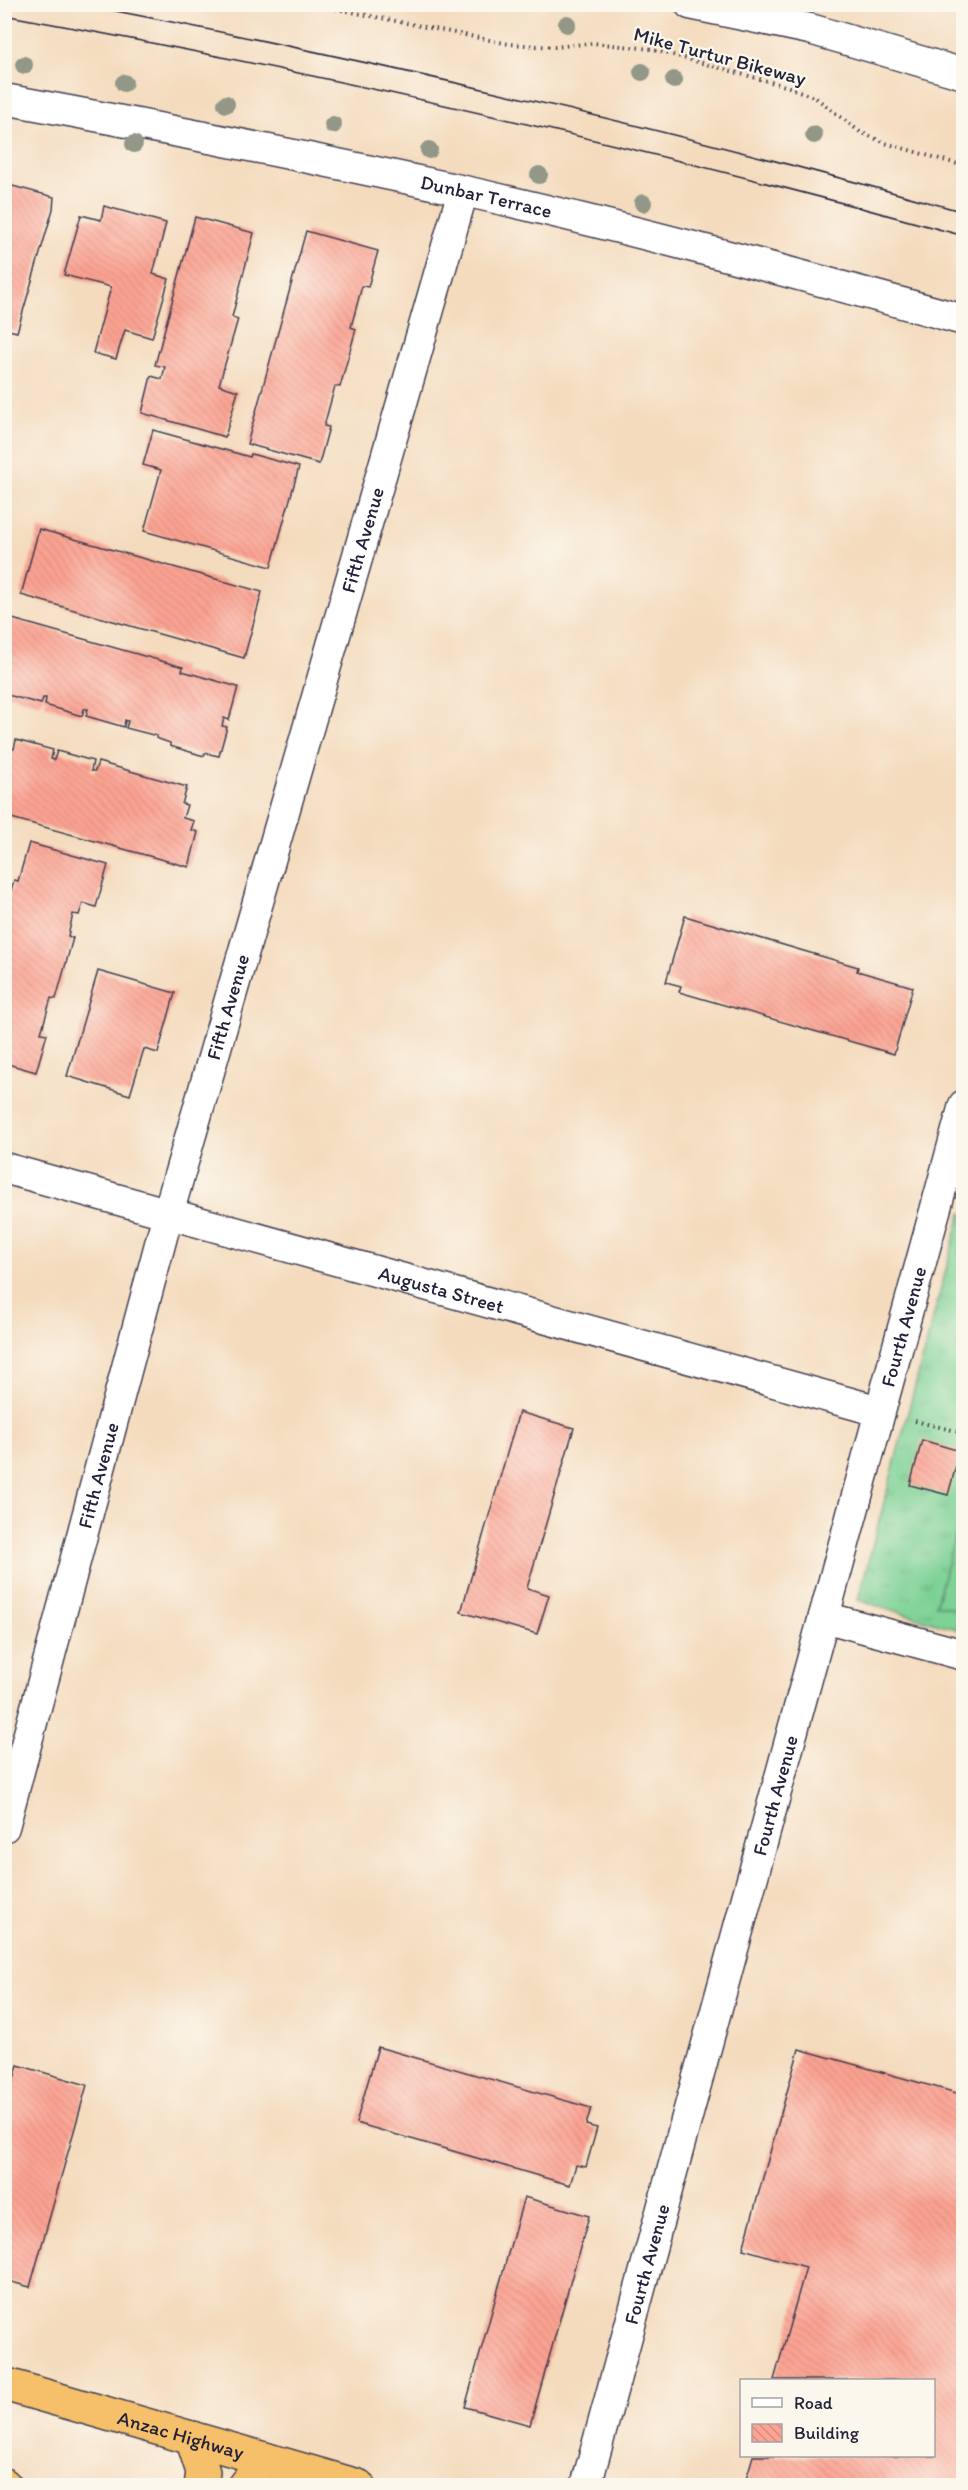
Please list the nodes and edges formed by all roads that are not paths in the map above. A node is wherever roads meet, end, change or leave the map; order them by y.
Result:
1 (690, 4) edge
2 (813, 17) edge
3 (963, 74) edge
4 (4, 99) edge
5 (462, 191) junction
6 (963, 320) edge
7 (963, 1105) edge
8 (4, 1168) edge
9 (952, 1192) edge
10 (168, 1214) junction
11 (879, 1412) junction
12 (824, 1617) junction
13 (963, 1655) edge
14 (4, 1827) edge
15 (4, 2384) edge
16 (192, 2438) junction
17 (265, 2459) junction
18 (201, 2486) edge
19 (244, 2486) edge
20 (358, 2486) edge
21 (586, 2486) edge

1 - 2 street
2 - 3 street
4 - 5 street, Dunbar Terrace
5 - 6 street, Dunbar Terrace
5 - 10 street, Fifth Avenue
7 - 9 street, Fourth Avenue
8 - 10 street, Augusta Street
9 - 11 street, Fourth Avenue
10 - 11 street, Augusta Street
10 - 14 street, Fifth Avenue
11 - 12 street, Fourth Avenue
12 - 13 street
12 - 21 street, Fourth Avenue
15 - 16 highway, Anzac Highway
16 - 17 highway, Anzac Highway
16 - 18 highway
17 - 19 highway
17 - 20 highway, Anzac Highway

